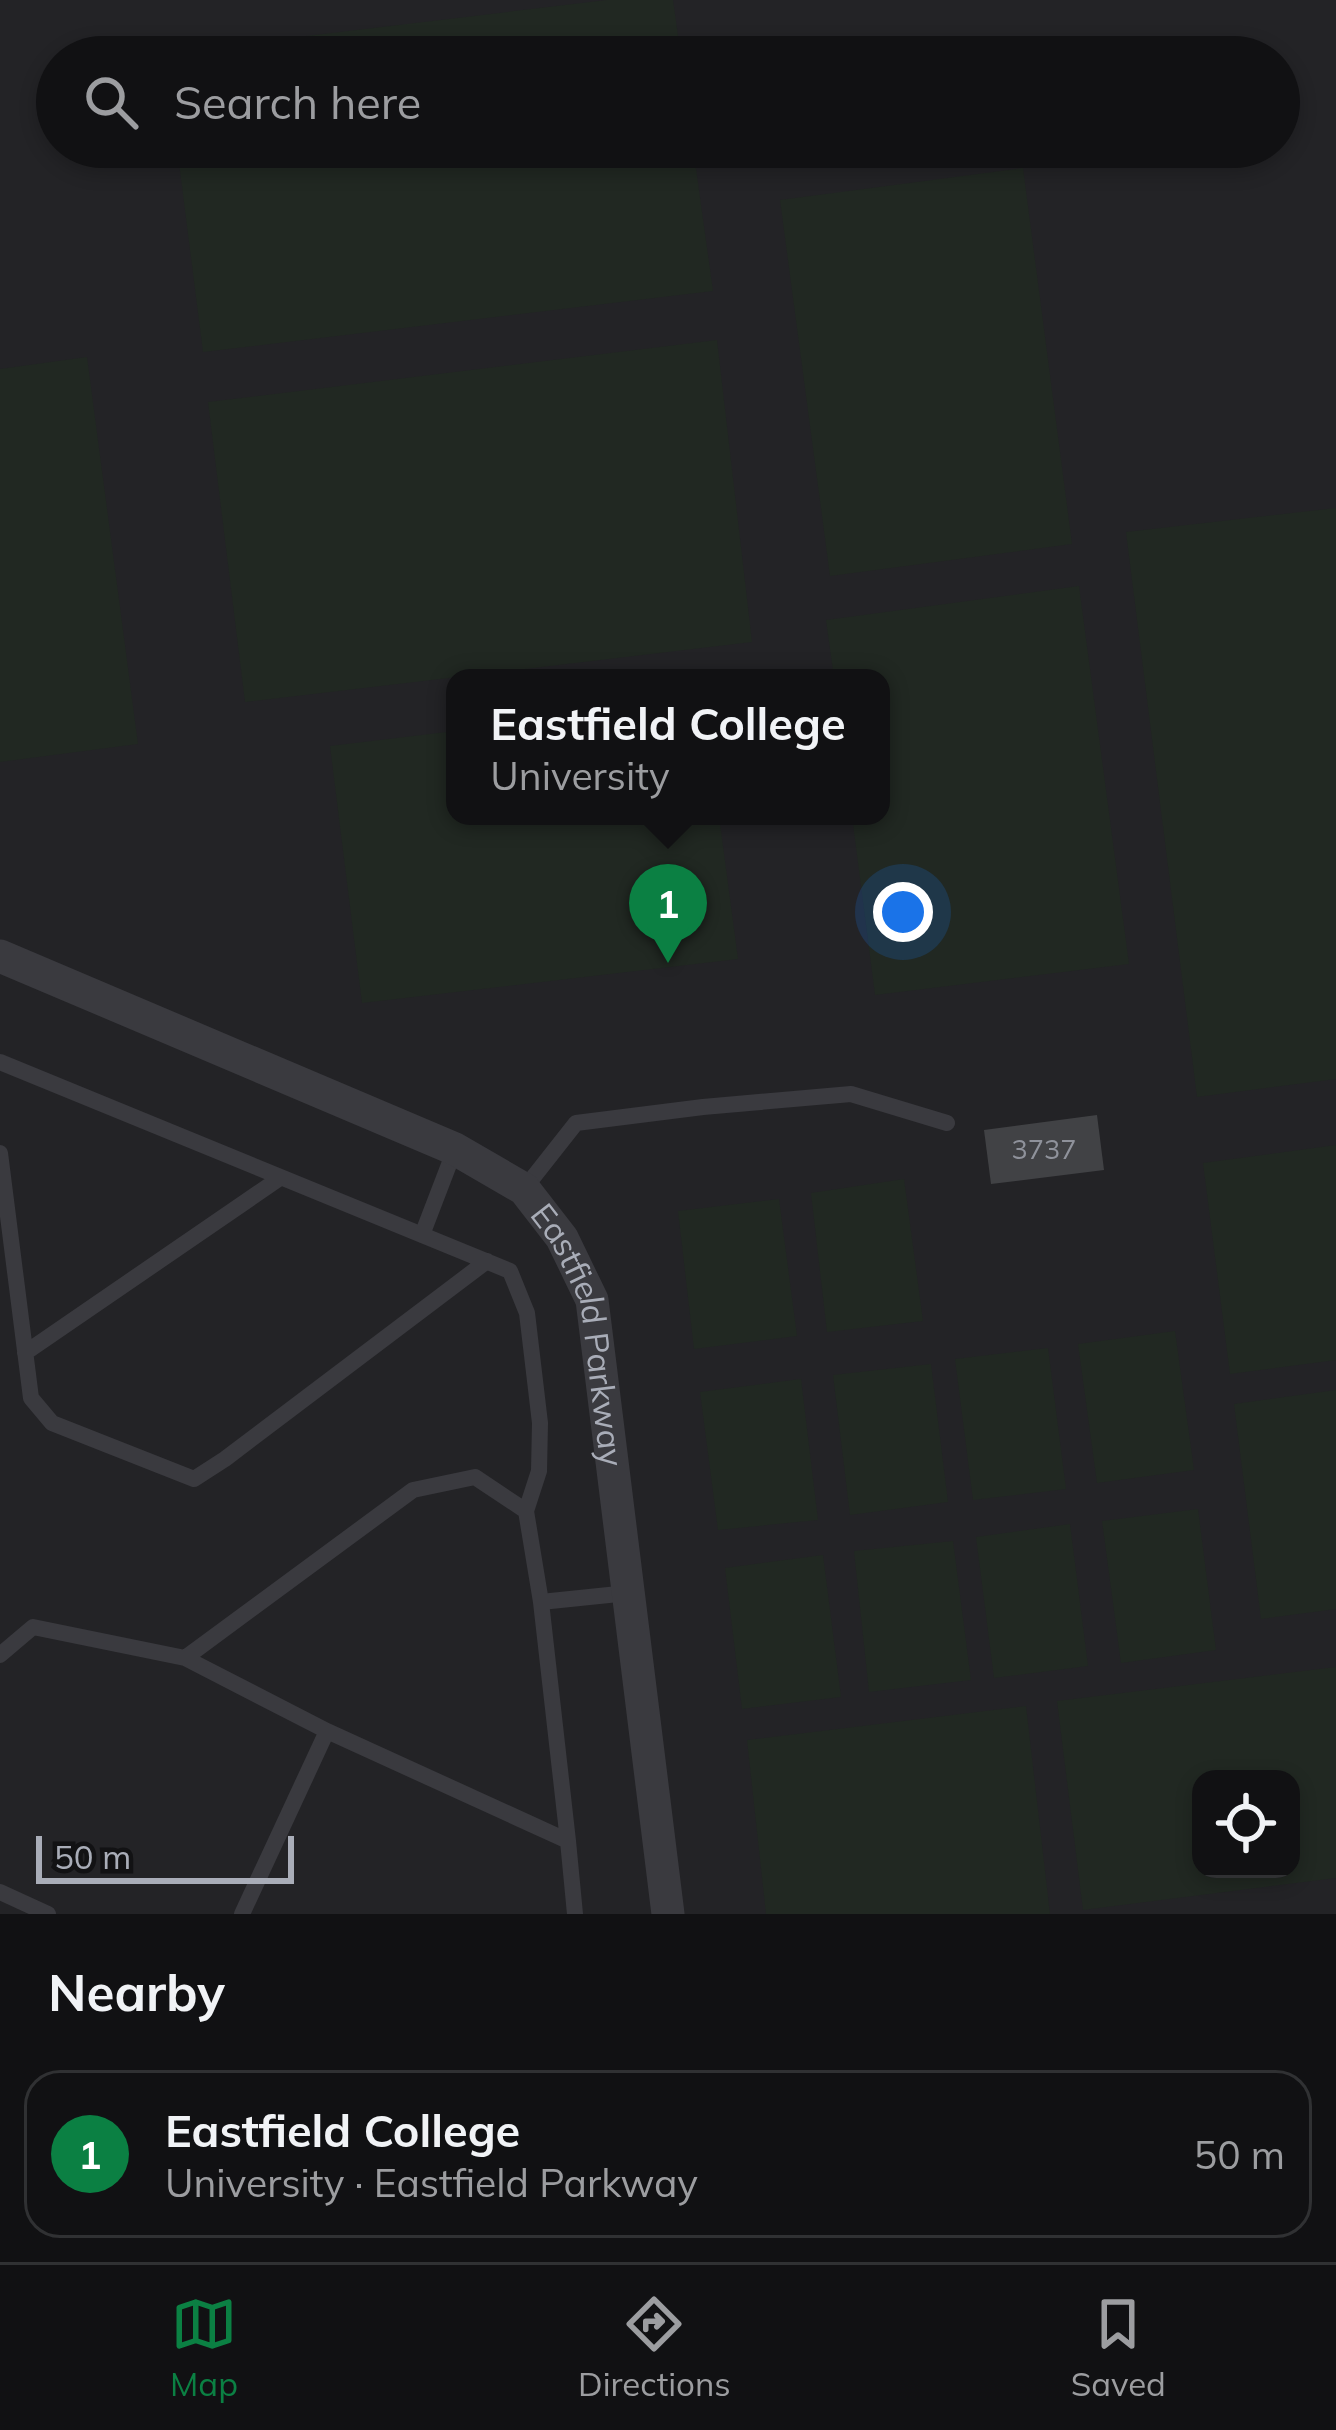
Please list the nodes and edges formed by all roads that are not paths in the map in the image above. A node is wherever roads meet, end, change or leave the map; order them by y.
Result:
1 (2, 964) edge
2 (0, 1061) edge
3 (947, 1124) dead end
4 (455, 1149) junction
5 (0, 1153) edge
6 (280, 1178) junction
7 (524, 1189) junction
8 (422, 1235) junction
9 (487, 1261) junction
10 (25, 1353) junction
11 (526, 1511) junction
12 (628, 1593) junction
13 (541, 1602) junction
14 (0, 1655) edge
15 (185, 1658) junction
16 (327, 1731) junction
17 (568, 1841) junction
18 (0, 1892) edge
19 (48, 1914) edge
20 (242, 1914) edge
21 (575, 1914) edge
22 (668, 1914) edge

1 - 4 street, Eastfield Parkway
2 - 6 lane
3 - 7 lane
4 - 7 street, Eastfield Parkway
4 - 8 lane
5 - 10 lane
6 - 8 lane
6 - 10 lane
7 - 12 street, Eastfield Parkway
8 - 9 lane
9 - 10 lane
9 - 11 lane
11 - 13 lane
11 - 15 lane
12 - 13 lane
12 - 22 street, Eastfield Parkway
13 - 17 lane
14 - 15 lane
15 - 16 lane
16 - 17 lane
16 - 20 lane
17 - 21 lane
18 - 19 lane

